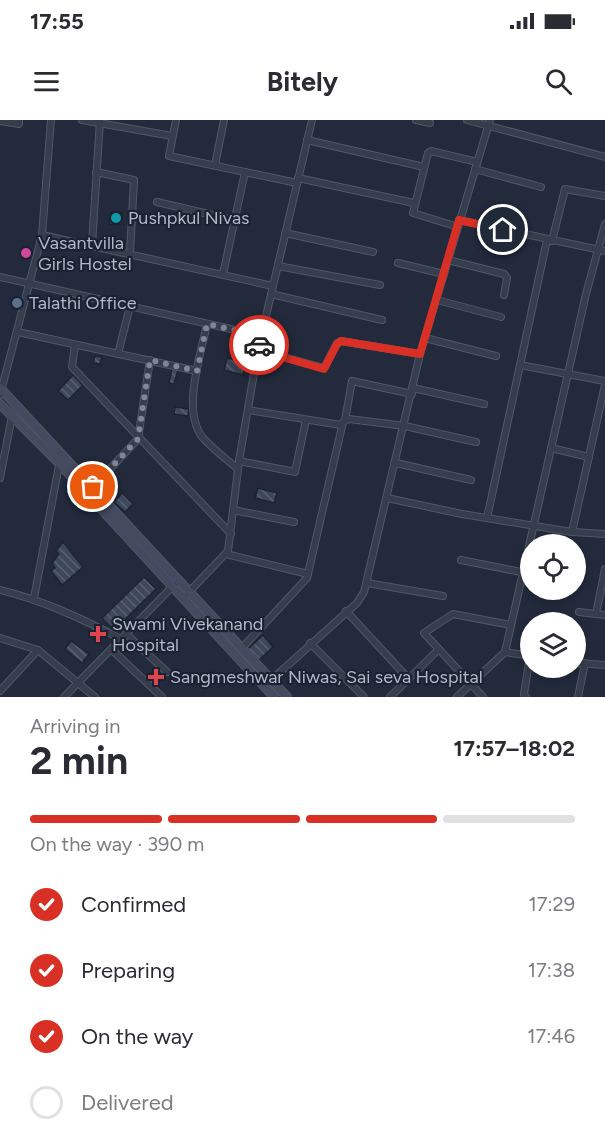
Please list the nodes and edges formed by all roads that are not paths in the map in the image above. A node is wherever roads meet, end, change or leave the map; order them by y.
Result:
1 (20, 120) edge
2 (51, 120) edge
3 (82, 120) edge
4 (176, 120) edge
5 (224, 120) edge
6 (312, 120) edge
7 (416, 120) edge
8 (466, 120) edge
9 (0, 122) edge
10 (100, 122) edge
11 (430, 123) dead end
12 (489, 123) edge
13 (124, 124) edge
14 (172, 136) junction
15 (307, 140) junction
16 (605, 157) edge
17 (215, 165) junction
18 (476, 165) junction
19 (424, 167) junction
20 (96, 172) junction
21 (244, 172) junction
22 (297, 181) junction
23 (541, 187) dead end
24 (605, 196) edge
25 (157, 202) dead end
26 (414, 203) junction
27 (234, 220) junction
28 (458, 224) junction
29 (604, 227) edge
30 (285, 233) junction
31 (42, 235) junction
32 (550, 241) junction
33 (92, 245) junction
34 (602, 251) edge
35 (373, 252) dead end
36 (130, 253) junction
37 (448, 260) junction
38 (398, 263) dead end
39 (278, 266) junction
40 (223, 274) junction
41 (444, 274) junction
42 (0, 278) edge
43 (30, 284) junction
44 (380, 285) dead end
45 (273, 286) junction
46 (271, 294) junction
47 (504, 295) dead end
48 (437, 300) junction
49 (130, 306) junction
50 (501, 316) dead end
51 (382, 320) dead end
52 (207, 324) junction
53 (18, 332) junction
54 (262, 336) junction
55 (425, 338) junction
56 (75, 345) junction
57 (258, 350) junction
58 (118, 354) junction
59 (420, 354) junction
60 (496, 356) dead end
61 (150, 360) junction
62 (520, 365) junction
63 (197, 371) junction
64 (568, 375) junction
65 (605, 383) edge
66 (1, 391) edge
67 (412, 391) junction
68 (0, 404) edge
69 (484, 404) dead end
70 (248, 410) junction
71 (12, 416) junction
72 (306, 420) junction
73 (343, 423) junction
74 (405, 426) junction
75 (138, 439) junction
76 (476, 442) dead end
77 (551, 448) junction
78 (589, 457) junction
79 (61, 458) junction
80 (239, 461) junction
81 (396, 463) junction
82 (238, 469) junction
83 (0, 478) edge
84 (471, 480) dead end
85 (93, 487) junction
86 (387, 498) junction
87 (233, 510) junction
88 (487, 518) junction
89 (294, 522) dead end
90 (532, 526) junction
91 (572, 532) junction
92 (231, 534) junction
93 (530, 534) edge
94 (605, 534) edge
95 (226, 554) junction
96 (461, 560) dead end
97 (520, 572) edge
98 (605, 572) edge
99 (308, 574) junction
100 (178, 580) junction
101 (520, 581) edge
102 (366, 583) junction
103 (172, 587) junction
104 (0, 590) edge
105 (190, 591) junction
106 (443, 596) dead end
107 (34, 598) junction
108 (182, 599) junction
109 (346, 611) junction
110 (586, 613) edge
111 (596, 614) junction
112 (605, 615) edge
113 (511, 624) junction
114 (123, 636) junction
115 (0, 639) edge
116 (310, 643) junction
117 (242, 648) junction
118 (111, 649) junction
119 (38, 650) junction
120 (437, 651) junction
121 (505, 652) junction
122 (520, 654) edge
123 (586, 663) edge
124 (605, 665) edge
125 (167, 672) dead end
126 (408, 678) junction
127 (527, 678) edge
128 (582, 678) edge
129 (79, 682) junction
130 (268, 683) junction
131 (471, 684) junction
132 (1, 688) edge
133 (64, 697) edge
134 (95, 697) edge
135 (162, 697) edge
136 (274, 697) edge
137 (287, 697) edge
138 (364, 697) edge
139 (390, 697) edge
140 (457, 697) edge
141 (483, 697) edge
142 (526, 697) edge
143 (578, 697) edge

1 - 9 street
2 - 31 street
3 - 10 street
4 - 14 street
5 - 17 street
6 - 15 street
7 - 11 street
8 - 12 street
10 - 13 street
10 - 20 street
12 - 16 street
12 - 18 street
13 - 14 street
14 - 17 street
15 - 19 street
15 - 22 street
17 - 21 street
18 - 19 street
18 - 23 street
18 - 28 street
19 - 26 street
20 - 33 street
20 - 36 street
21 - 22 street
21 - 27 street
22 - 26 street
22 - 30 street
24 - 32 street
25 - 27 street
26 - 28 street
27 - 40 street
28 - 32 street
28 - 37 street
29 - 34 street
30 - 35 street
30 - 39 street
31 - 33 street
31 - 43 street
32 - 34 street
32 - 62 street
33 - 36 street
34 - 64 street
36 - 40 street
37 - 41 street
37 - 47 street
38 - 41 street
39 - 44 street
39 - 45 street
40 - 45 street
41 - 48 street
42 - 43 street
43 - 49 street
43 - 53 street
45 - 46 street
46 - 51 street
46 - 54 street
48 - 50 street
48 - 55 street
49 - 52 street
49 - 58 street
52 - 54 street
52 - 63 street
53 - 56 street
53 - 66 street
54 - 57 street
55 - 59 street
55 - 60 street
56 - 58 street
56 - 75 street
57 - 59 street
57 - 70 street
58 - 61 street
59 - 67 street
61 - 63 street
61 - 75 street
62 - 64 street
62 - 88 street
63 - 82 street
64 - 65 street
64 - 77 street
65 - 78 street
66 - 79 main road
67 - 69 street
67 - 73 street
67 - 74 street
68 - 71 main road
70 - 72 street
70 - 80 street
71 - 79 main road
71 - 83 street
72 - 73 street
72 - 80 street
73 - 74 street
73 - 99 street
74 - 76 street
74 - 81 street
75 - 85 street
75 - 92 street
77 - 78 street
77 - 90 street
78 - 91 street
79 - 85 main road
79 - 103 main road
79 - 107 street
80 - 82 street
81 - 84 street
81 - 86 street
82 - 87 street
85 - 100 main road
86 - 88 street
86 - 102 street
87 - 89 street
87 - 92 street
88 - 90 street
90 - 91 street
90 - 93 street
91 - 94 street
92 - 95 street
95 - 99 street
95 - 105 street
96 - 97 street
98 - 111 street
99 - 117 street
100 - 103 street
100 - 105 main road
101 - 113 street
102 - 106 street
102 - 109 street
103 - 108 main road
103 - 114 street
104 - 107 street
105 - 108 street
105 - 117 main road
107 - 114 street
108 - 130 main road
109 - 116 street
109 - 126 street
110 - 111 street
111 - 112 street
113 - 120 street
113 - 121 street
114 - 118 street
114 - 125 street
115 - 119 street
116 - 130 street
116 - 138 street
117 - 130 main road
118 - 129 street
118 - 135 street
119 - 129 street
119 - 132 street
120 - 126 street
120 - 131 street
121 - 122 street
121 - 131 street
123 - 124 street
126 - 139 street
127 - 142 street
128 - 143 street
129 - 133 street
129 - 134 street
130 - 136 main road
130 - 137 main road
131 - 140 street
131 - 141 street

